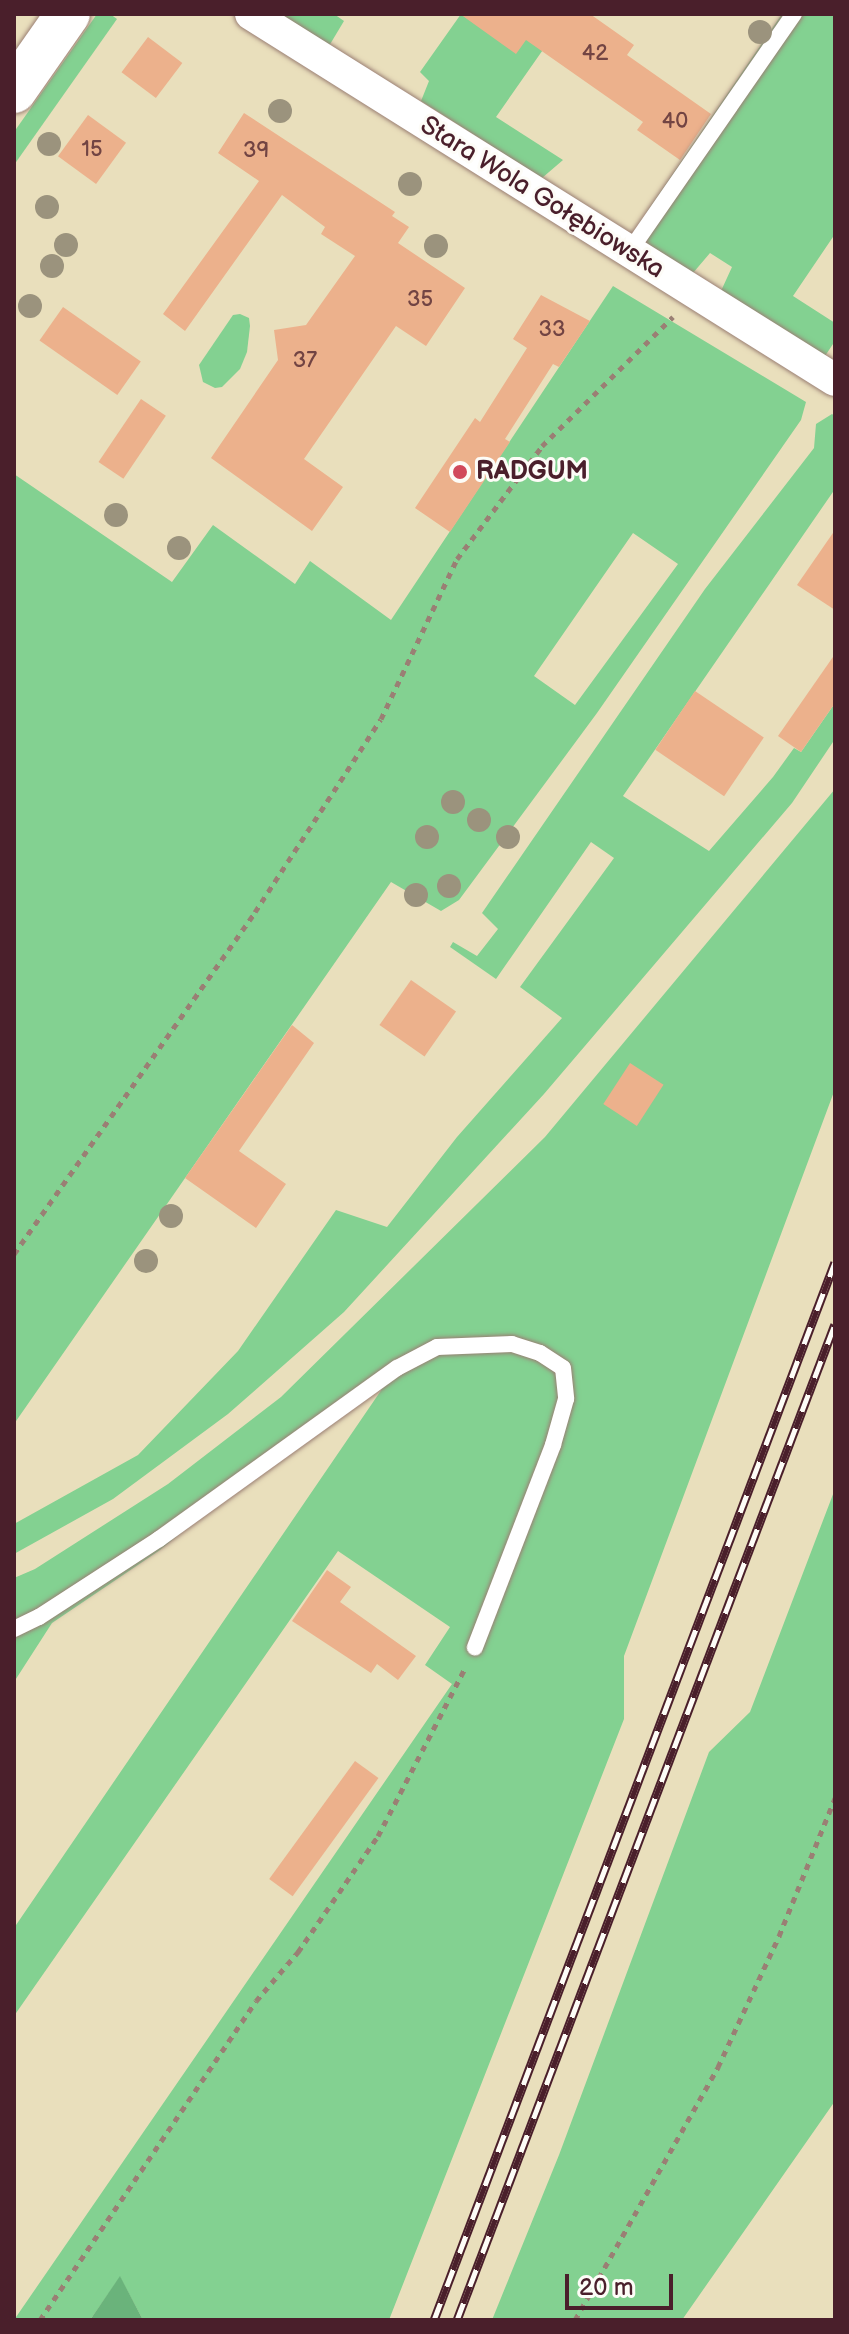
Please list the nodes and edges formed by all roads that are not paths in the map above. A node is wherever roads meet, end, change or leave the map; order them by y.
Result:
1 (68, 14) edge
2 (251, 14) edge
3 (794, 14) edge
4 (14, 91) edge
5 (629, 252) junction
6 (835, 380) edge
7 (14, 1629) edge
8 (475, 1647) road end

1 - 4 main road
2 - 5 street, Stara Wola Gołębiowska
3 - 5 lane
5 - 6 street, Stara Wola Gołębiowska
7 - 8 lane

